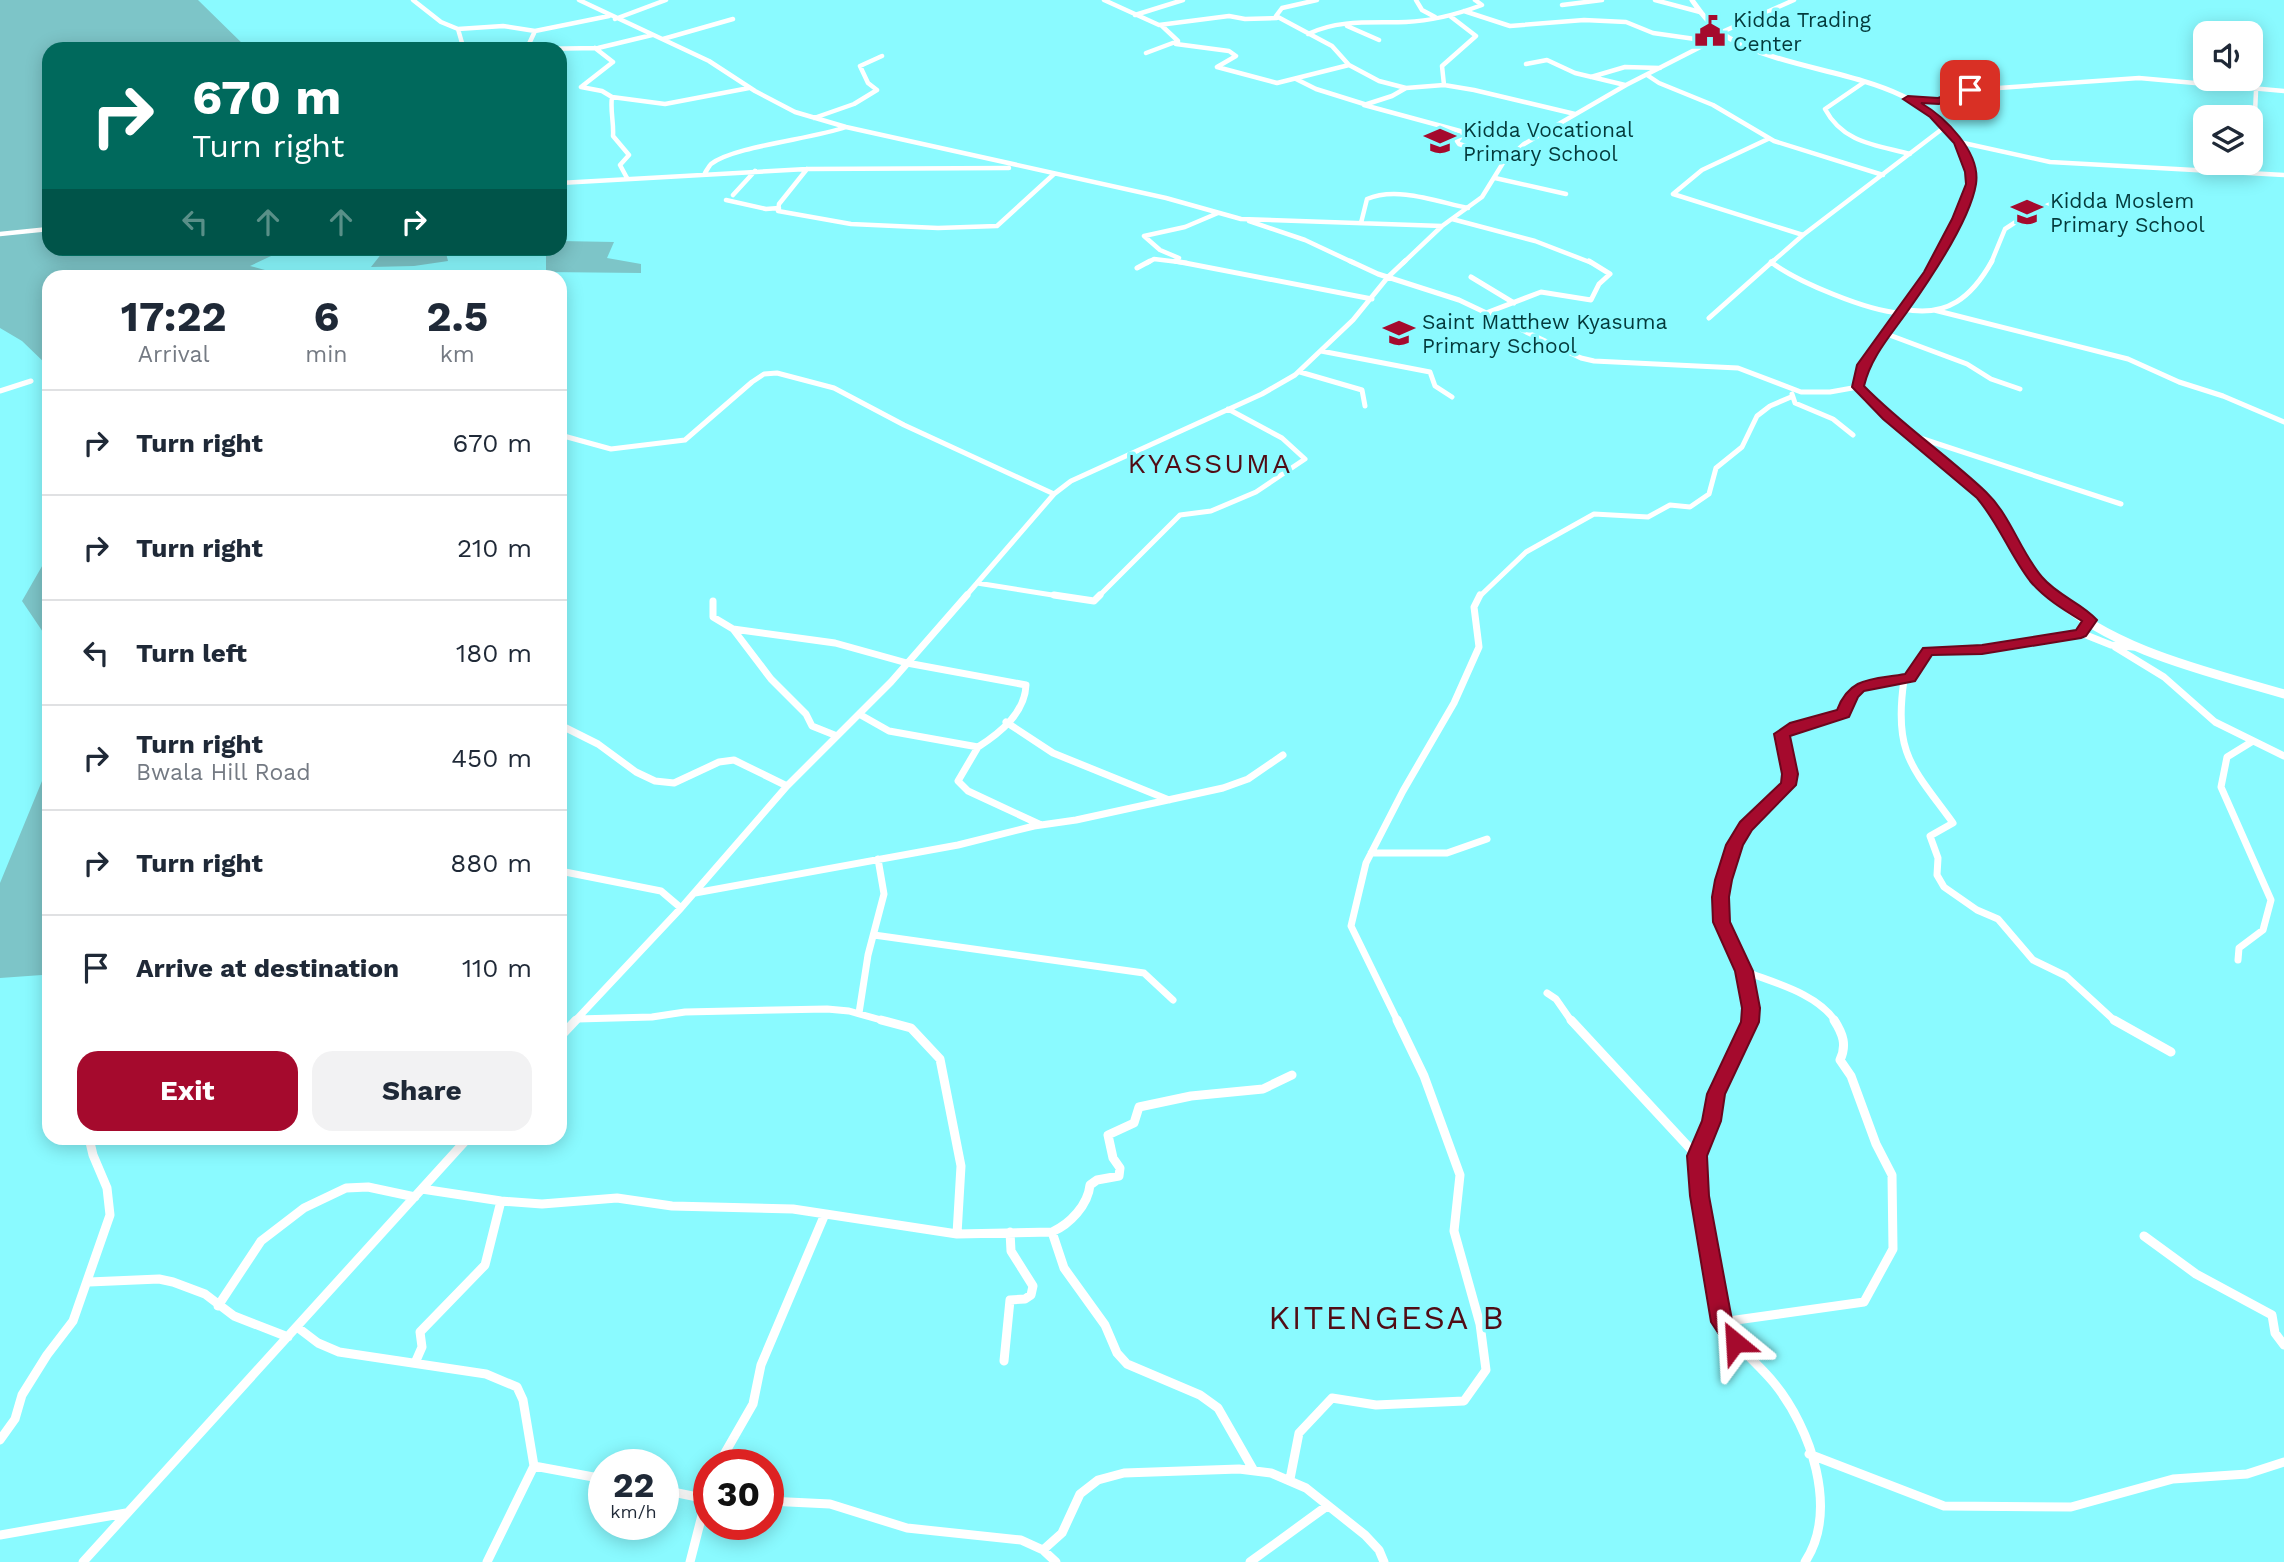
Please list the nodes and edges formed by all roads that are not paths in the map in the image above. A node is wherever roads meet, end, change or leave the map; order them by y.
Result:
1 (413, 0) edge
2 (579, 0) edge
3 (666, 0) edge
4 (1104, 0) edge
5 (1183, 0) edge
6 (1317, 0) edge
7 (1416, 0) edge
8 (1475, 0) edge
9 (1602, 0) edge
10 (1655, 0) edge
11 (1692, 0) edge
12 (1794, 0) edge
13 (1562, 5) dead end
14 (1464, 11) junction
15 (1700, 12) junction
16 (1135, 15) junction
17 (609, 16) junction
18 (1450, 16) junction
19 (1435, 17) junction
20 (1277, 18) junction
21 (615, 19) junction
22 (733, 19) dead end
23 (1161, 25) junction
24 (1347, 25) junction
25 (458, 29) junction
26 (535, 30) junction
27 (1722, 32) junction
28 (1308, 34) junction
29 (653, 35) junction
30 (662, 39) junction
31 (1380, 40) dead end
32 (1711, 41) junction
33 (462, 42) edge
34 (530, 42) edge
35 (1176, 44) junction
36 (567, 48) edge
37 (595, 48) junction
38 (1146, 53) dead end
39 (882, 56) dead end
40 (1526, 64) dead end
41 (1349, 65) junction
42 (1660, 68) junction
43 (1647, 75) junction
44 (1591, 77) junction
45 (1296, 79) junction
46 (1863, 83) junction
47 (2193, 84) edge
48 (1444, 85) junction
49 (1626, 85) junction
50 (749, 88) junction
51 (1406, 88) junction
52 (2263, 90) edge
53 (2284, 92) edge
54 (612, 97) junction
55 (1908, 99) junction
56 (1364, 104) junction
57 (1575, 114) junction
58 (814, 118) junction
59 (1946, 126) junction
60 (846, 127) junction
61 (1768, 138) junction
62 (1959, 142) junction
63 (1910, 154) junction
64 (1506, 159) junction
65 (1021, 168) junction
66 (675, 169) dead end
67 (807, 169) junction
68 (755, 172) junction
69 (705, 173) junction
70 (1054, 174) junction
71 (2284, 174) edge
72 (680, 175) junction
73 (1883, 175) junction
74 (1495, 177) junction
75 (627, 178) junction
76 (567, 182) edge
77 (1566, 194) dead end
78 (733, 195) dead end
79 (726, 200) dead end
80 (2055, 202) dead end
81 (779, 208) junction
82 (1468, 208) junction
83 (1219, 213) junction
84 (1241, 219) junction
85 (1452, 219) junction
86 (1361, 223) junction
87 (1442, 226) junction
88 (42, 230) edge
89 (0, 234) edge
90 (1803, 234) junction
91 (1771, 262) junction
92 (1191, 263) junction
93 (1138, 268) dead end
94 (1471, 277) dead end
95 (1388, 278) junction
96 (1371, 299) junction
97 (1514, 303) junction
98 (1934, 310) junction
99 (1902, 311) junction
100 (1486, 313) junction
101 (1709, 318) dead end
102 (1884, 333) junction
103 (1321, 351) junction
104 (1300, 372) junction
105 (31, 381) dead end
106 (1858, 387) junction
107 (2020, 390) dead end
108 (0, 391) edge
109 (1793, 394) junction
110 (1452, 397) dead end
111 (1365, 406) dead end
112 (1228, 409) junction
113 (2284, 422) edge
114 (1907, 434) junction
115 (1853, 435) dead end
116 (567, 437) edge
117 (1054, 494) junction
118 (2120, 504) dead end
119 (977, 583) junction
120 (713, 601) dead end
121 (2090, 620) junction
122 (733, 629) junction
123 (2081, 633) junction
124 (2110, 645) junction
125 (2140, 647) junction
126 (907, 663) junction
127 (1904, 680) junction
128 (2284, 694) edge
129 (859, 714) junction
130 (1006, 722) junction
131 (567, 728) edge
132 (836, 736) junction
133 (2253, 741) junction
134 (978, 747) junction
135 (1283, 755) dead end
136 (2284, 756) edge
137 (787, 786) junction
138 (1169, 800) junction
139 (1041, 825) junction
140 (1487, 839) dead end
141 (1371, 853) junction
142 (878, 859) junction
143 (567, 872) edge
144 (694, 893) junction
145 (681, 908) junction
146 (874, 935) junction
147 (2238, 960) dead end
148 (1744, 971) junction
149 (1547, 993) dead end
150 (1173, 1000) dead end
151 (859, 1013) junction
152 (577, 1019) junction
153 (567, 1030) edge
154 (2171, 1052) dead end
155 (1292, 1075) dead end
156 (90, 1145) edge
157 (462, 1145) edge
158 (1697, 1156) junction
159 (419, 1193) junction
160 (501, 1201) junction
161 (825, 1214) junction
162 (1010, 1232) junction
163 (1052, 1232) junction
164 (957, 1234) junction
165 (2144, 1236) dead end
166 (89, 1282) junction
167 (218, 1306) junction
168 (1722, 1322) junction
169 (297, 1327) junction
170 (288, 1337) junction
171 (2284, 1345) edge
172 (1004, 1361) dead end
173 (415, 1363) junction
174 (0, 1440) edge
175 (727, 1449) edge
176 (1809, 1454) junction
177 (2284, 1462) edge
178 (534, 1466) junction
179 (1254, 1471) junction
180 (588, 1476) edge
181 (1290, 1479) junction
182 (784, 1502) edge
183 (1327, 1506) junction
184 (126, 1513) junction
185 (0, 1535) edge
186 (696, 1540) edge
187 (1043, 1550) junction
188 (83, 1562) edge
189 (487, 1562) edge
190 (690, 1562) edge
191 (1056, 1562) edge
192 (1250, 1562) edge
193 (1384, 1562) edge
194 (1805, 1562) edge

1 - 25 street
2 - 17 street
3 - 21 street
4 - 16 street
5 - 16 street
6 - 20 street
7 - 19 street
8 - 14 street
9 - 13 street
10 - 15 street
11 - 15 street
12 - 27 street
14 - 18 street
14 - 32 street
15 - 27 street
16 - 23 street
17 - 21 street
17 - 26 street
18 - 19 street
18 - 48 street
19 - 24 street
20 - 23 street
20 - 28 street
21 - 29 street
22 - 30 street
23 - 35 street
24 - 28 street
24 - 31 street
25 - 26 street
25 - 33 street
26 - 34 street
27 - 32 street
27 - 46 street
28 - 41 street
29 - 30 street
29 - 37 street
30 - 50 street
32 - 42 street
35 - 38 street
35 - 45 street
36 - 37 street
37 - 54 street
39 - 58 street
40 - 44 street
41 - 45 street
41 - 51 street
42 - 43 street
42 - 44 street
43 - 49 street
43 - 61 street
44 - 49 street
45 - 56 street
46 - 55 street
46 - 63 street
47 - 55 street
48 - 51 street
48 - 57 street
49 - 57 street
50 - 54 street
50 - 58 street
51 - 56 street
52 - 53 street
54 - 75 street
55 - 59 street
56 - 64 street
57 - 64 street
58 - 60 street
59 - 62 street
59 - 63 street
60 - 65 street
60 - 69 street
61 - 73 street
61 - 90 street
62 - 71 street
62 - 99 street
63 - 73 street
64 - 74 street
65 - 67 street
65 - 70 street
66 - 72 street
67 - 68 street
67 - 81 street
68 - 69 street
68 - 78 street
69 - 72 street
70 - 81 street
70 - 83 street
72 - 75 street
73 - 90 street
74 - 77 street
74 - 82 street
75 - 76 street
79 - 81 street
80 - 98 street
82 - 85 street
82 - 86 street
83 - 84 street
83 - 92 street
84 - 86 street
84 - 95 street
85 - 87 street
85 - 97 street
86 - 87 street
87 - 95 street
88 - 89 street
90 - 91 street
91 - 99 street
91 - 101 street
92 - 93 street
92 - 96 street
94 - 97 street
95 - 96 street
95 - 100 street
96 - 103 street
97 - 100 street
98 - 99 street
98 - 113 street
99 - 102 street
100 - 109 street
102 - 106 street
102 - 107 street
103 - 104 street
103 - 110 street
104 - 111 street
104 - 112 street
105 - 108 street
106 - 109 street
106 - 114 street
109 - 115 street
109 - 141 street
112 - 117 street
112 - 119 street
114 - 118 street
114 - 121 street
116 - 117 street
117 - 119 street
119 - 126 street
120 - 122 street
121 - 123 street
121 - 125 street
122 - 126 street
122 - 132 street
123 - 124 street
123 - 127 street
124 - 125 street
124 - 133 street
125 - 128 street
126 - 129 street
126 - 130 street
127 - 148 street
127 - 154 street
129 - 132 street
129 - 134 street
130 - 134 street
130 - 138 street
131 - 137 street
132 - 137 street
133 - 136 street
133 - 147 street
134 - 139 street
135 - 138 street
137 - 144 street
138 - 139 street
139 - 142 street
140 - 141 street
141 - 181 street
142 - 144 street
142 - 146 street
143 - 145 street
144 - 145 street
145 - 152 street
146 - 150 street
146 - 151 street
148 - 158 street
148 - 168 street
149 - 158 street
151 - 152 street
151 - 164 street
152 - 153 street
155 - 163 street
156 - 166 street
157 - 159 street
158 - 168 street
159 - 160 street
159 - 167 street
159 - 169 street
160 - 161 street
160 - 173 street
161 - 164 street
161 - 175 street
162 - 163 street
162 - 164 street
162 - 172 street
163 - 179 street
165 - 171 street
166 - 167 street
166 - 174 street
167 - 170 street
168 - 176 street
169 - 170 street
169 - 173 street
170 - 184 street
173 - 178 street
176 - 177 street
176 - 194 street
178 - 180 street
178 - 189 street
179 - 181 street
179 - 187 street
181 - 183 street
182 - 187 street
183 - 192 street
183 - 193 street
184 - 185 street
184 - 188 street
186 - 190 street
187 - 191 street

